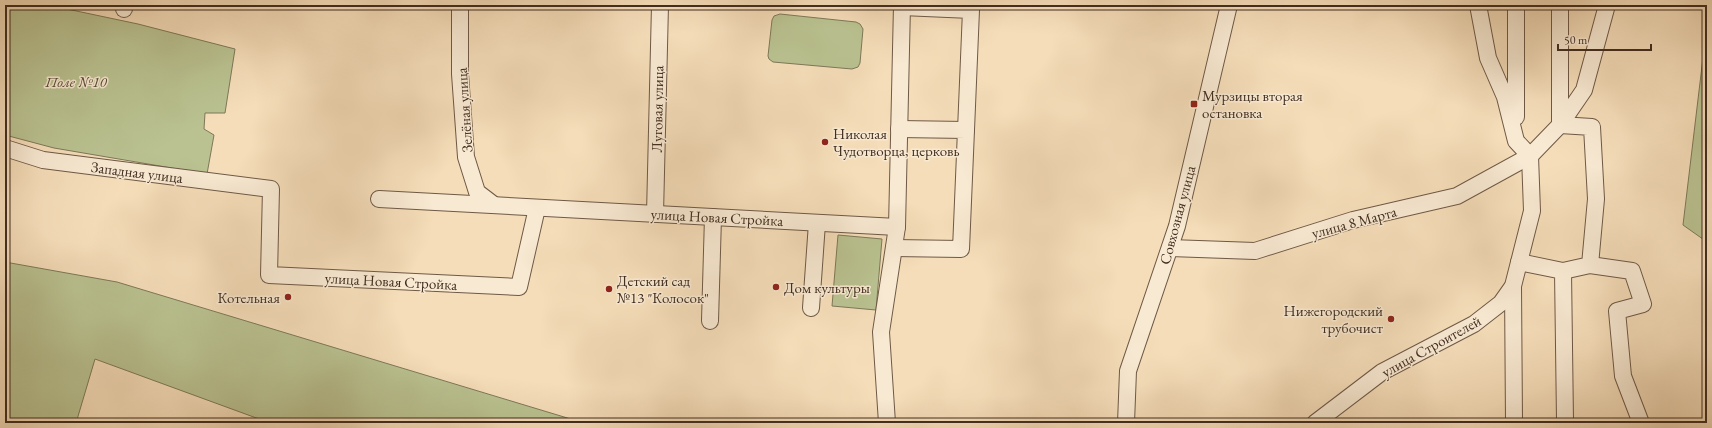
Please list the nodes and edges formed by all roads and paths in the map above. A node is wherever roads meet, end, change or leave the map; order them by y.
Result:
1 (460, 5) edge
2 (660, 5) edge
3 (1229, 5) edge
4 (1478, 5) edge
5 (1516, 5) edge
6 (1560, 5) edge
7 (1607, 5) edge
8 (902, 6) edge
9 (971, 8) edge
10 (1560, 125) junction
11 (899, 129) junction
12 (966, 130) junction
13 (1516, 141) junction
14 (5, 148) edge
15 (1530, 156) junction
16 (270, 188) joint
17 (379, 199) dead end
18 (494, 205) junction
19 (537, 208) junction
20 (655, 214) junction
21 (713, 217) junction
22 (817, 223) junction
23 (897, 227) junction
24 (894, 248) junction
25 (1170, 248) junction
26 (1519, 262) junction
27 (1590, 265) junction
28 (1563, 271) junction
29 (1513, 286) junction
30 (811, 308) dead end
31 (710, 321) dead end
32 (887, 423) edge
33 (1126, 423) edge
34 (1315, 423) edge
35 (1514, 423) edge
36 (1564, 423) edge
37 (1641, 423) edge

1 - 18 street, Зелёная улица
2 - 20 street, Луговая улица
3 - 25 street, Совхозная улица
4 - 13 street
5 - 13 street
6 - 10 street
7 - 10 street, улица 8 Марта
8 - 9 street
8 - 11 street
9 - 12 street
10 - 15 street, улица 8 Марта
10 - 27 street
11 - 12 street
11 - 23 street
12 - 24 street
13 - 15 street
14 - 16 street, Западная улица
15 - 25 street, улица 8 Марта
15 - 26 street, улица Строителей
16 - 19 street, улица Новая Стройка
17 - 18 street, улица Новая Стройка
18 - 19 street, улица Новая Стройка
19 - 20 street, улица Новая Стройка
20 - 21 street, улица Новая Стройка
21 - 22 street, улица Новая Стройка
21 - 31 street
22 - 23 street, улица Новая Стройка
22 - 30 street
23 - 24 street
24 - 32 street
25 - 33 street, Совхозная улица
26 - 28 street
26 - 29 street, улица Строителей
27 - 28 street
27 - 37 street
28 - 36 street
29 - 34 street, улица Строителей
29 - 35 street

